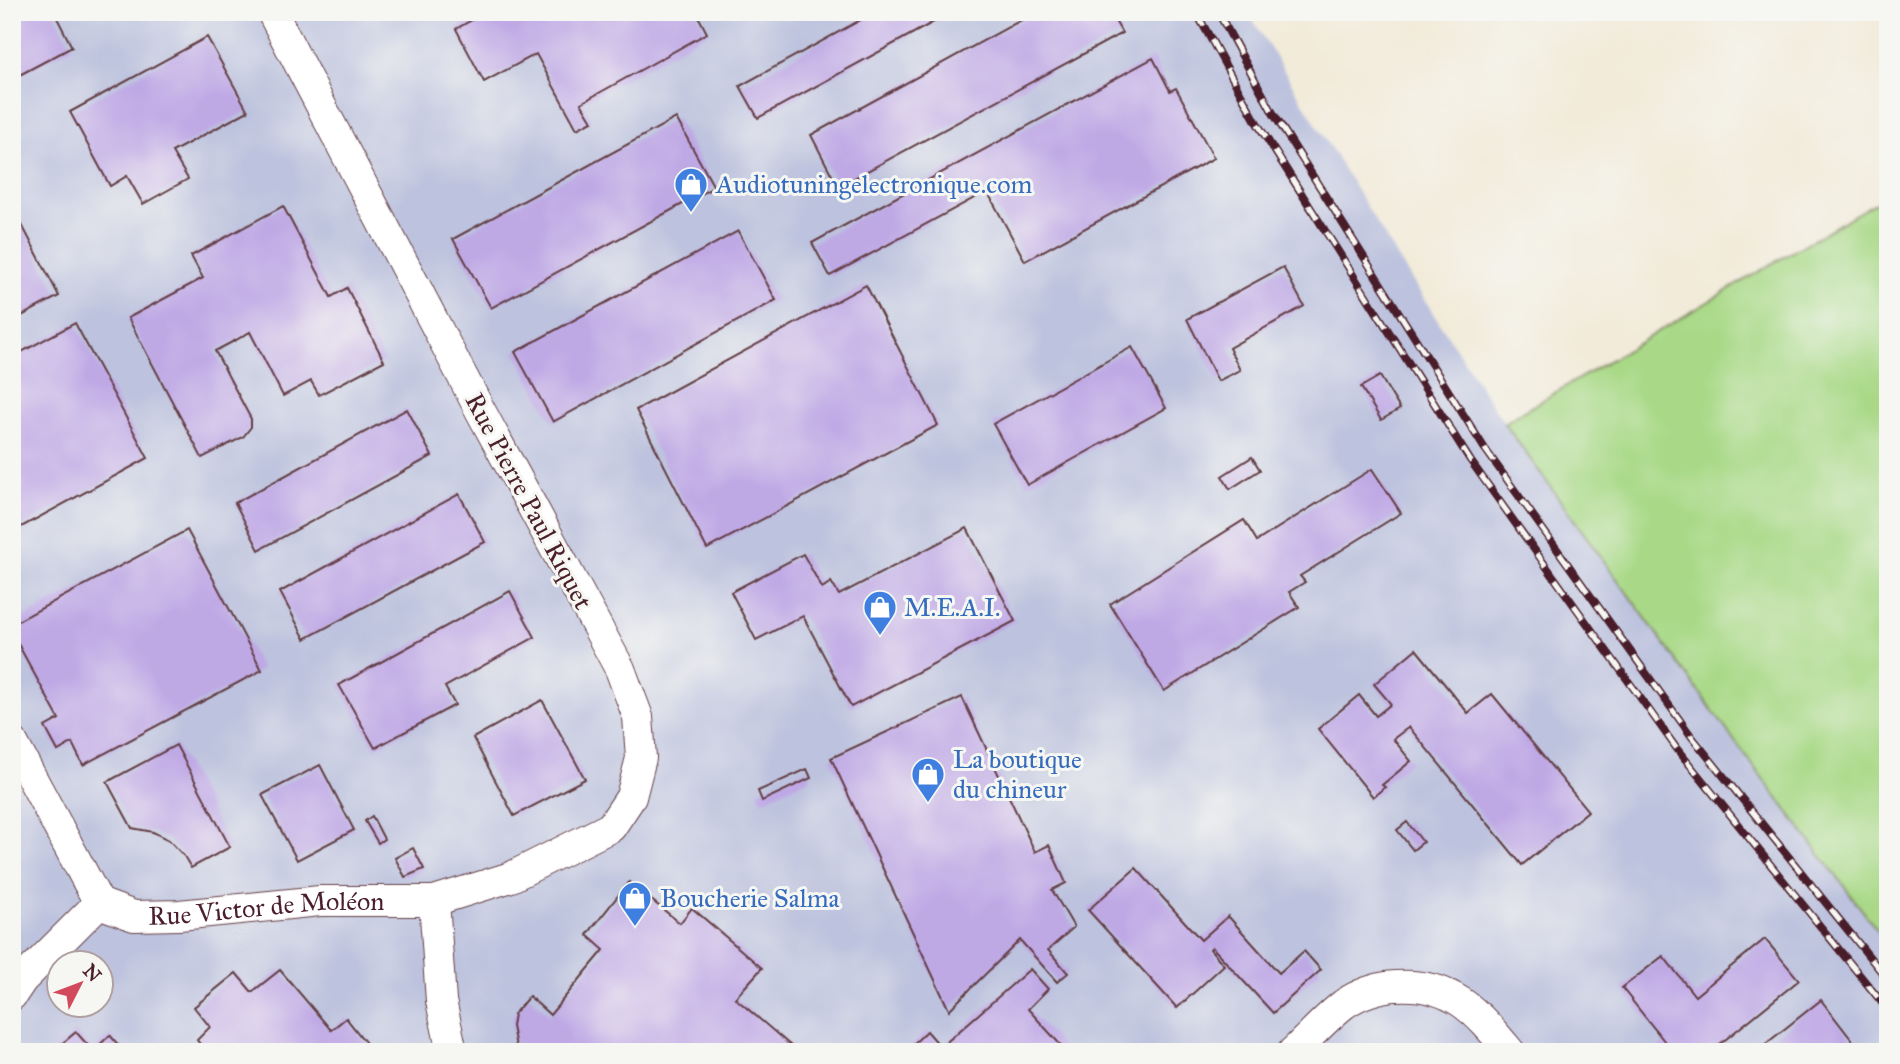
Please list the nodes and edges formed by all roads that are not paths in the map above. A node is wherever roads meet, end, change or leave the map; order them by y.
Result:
1 (272, 12) edge
2 (12, 741) edge
3 (434, 901) junction
4 (99, 904) junction
5 (12, 995) edge
6 (452, 1052) edge
7 (1293, 1052) edge
8 (1510, 1052) edge

1 - 3 street, Rue Pierre Paul Riquet
2 - 4 street
3 - 4 street, Rue Victor de Moléon
3 - 6 street
4 - 5 street
7 - 8 street

